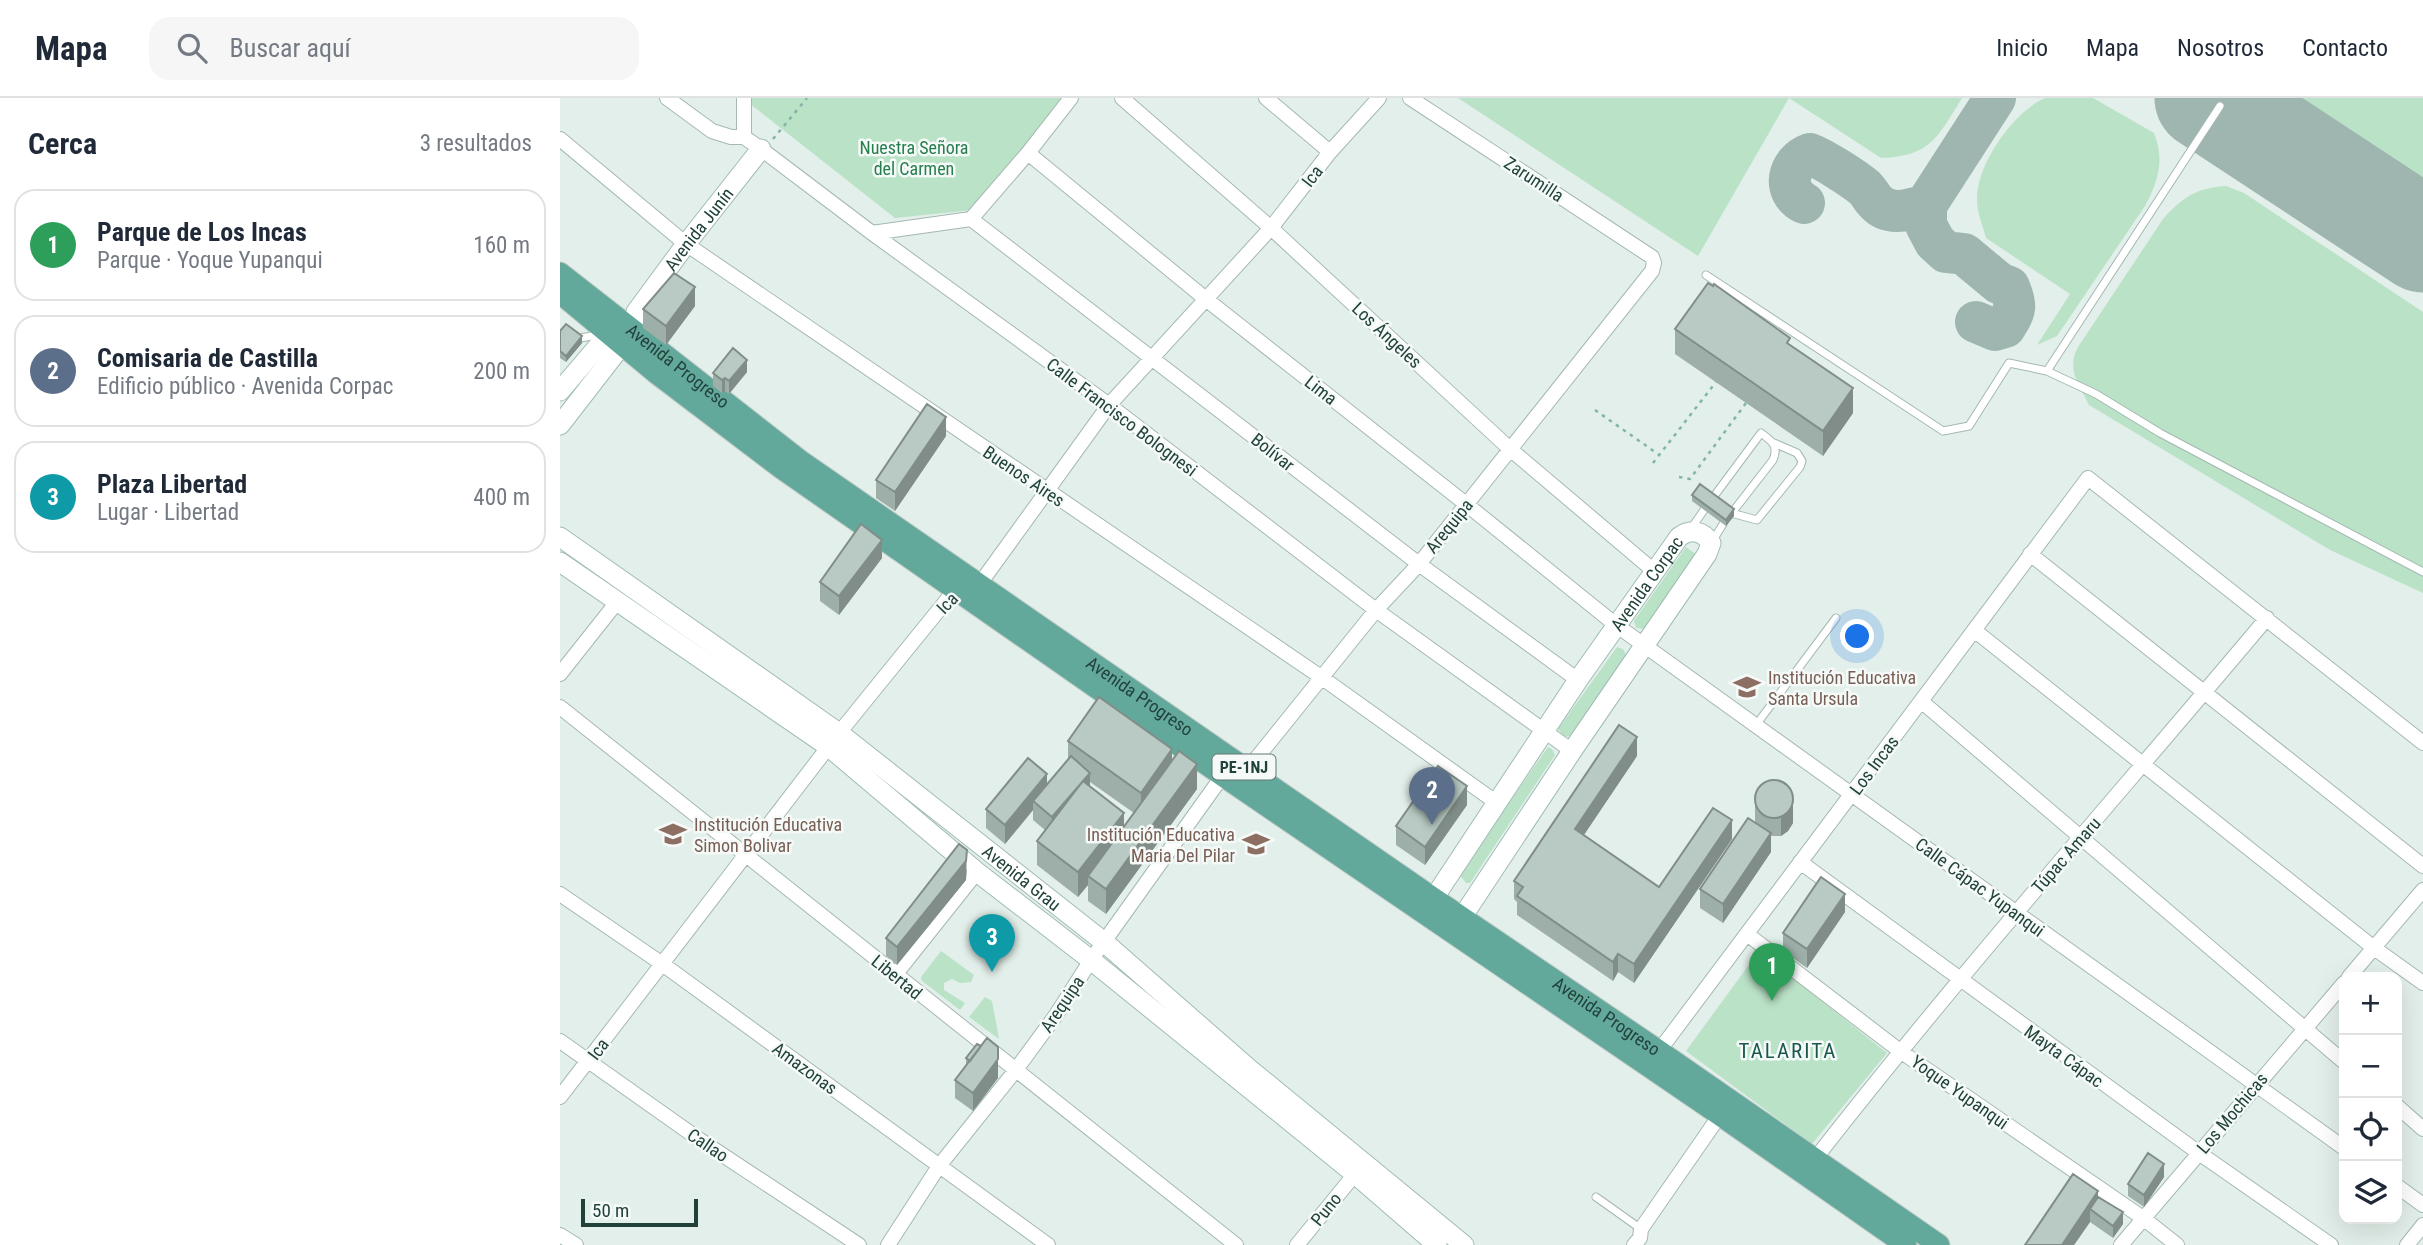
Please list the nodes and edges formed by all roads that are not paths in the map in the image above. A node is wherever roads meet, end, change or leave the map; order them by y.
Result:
1 (667, 98) edge
2 (744, 98) edge
3 (1071, 98) edge
4 (1122, 98) edge
5 (1266, 98) edge
6 (1379, 98) edge
7 (1410, 98) edge
8 (2220, 106) dead end
9 (744, 137) junction
10 (560, 139) edge
11 (761, 149) junction
12 (1331, 152) junction
13 (1028, 153) junction
14 (971, 219) junction
15 (1271, 228) junction
16 (872, 233) junction
17 (686, 244) junction
18 (1654, 263) joint
19 (560, 273) edge
20 (1706, 275) dead end
21 (560, 293) edge
22 (1207, 300) junction
23 (624, 328) junction
24 (573, 346) edge
25 (1153, 360) junction
26 (2047, 371) junction
27 (560, 391) edge
28 (1109, 405) junction
29 (564, 414) edge
30 (1773, 443) junction
31 (1510, 449) junction
32 (1046, 490) junction
33 (1712, 499) edge
34 (1466, 504) junction
35 (1704, 510) edge
36 (1723, 524) edge
37 (1689, 531) junction
38 (560, 537) edge
39 (1711, 543) junction
40 (2030, 554) junction
41 (560, 562) edge
42 (1419, 564) junction
43 (1654, 571) junction
44 (2423, 572) edge
45 (979, 585) junction
46 (955, 590) junction
47 (617, 602) junction
48 (1376, 610) junction
49 (1836, 618) dead end
50 (2267, 618) junction
51 (1616, 625) junction
52 (1974, 630) junction
53 (1644, 646) junction
54 (560, 674) edge
55 (1321, 677) junction
56 (1578, 680) junction
57 (2205, 691) junction
58 (1921, 701) junction
59 (560, 707) edge
60 (1756, 725) junction
61 (1544, 731) junction
62 (834, 740) junction
63 (2423, 743) edge
64 (1572, 751) junction
65 (2144, 765) junction
66 (1235, 772) junction
67 (1852, 794) junction
68 (1497, 803) junction
69 (2080, 838) junction
70 (746, 854) junction
71 (1800, 862) junction
72 (2423, 866) edge
73 (978, 872) junction
74 (2423, 890) edge
75 (560, 894) edge
76 (1429, 906) junction
77 (2017, 913) junction
78 (1457, 925) junction
79 (1747, 934) junction
80 (1104, 943) junction
81 (2374, 948) junction
82 (1091, 960) junction
83 (662, 963) junction
84 (2353, 972) edge
85 (895, 975) junction
86 (1959, 980) junction
87 (2423, 983) edge
88 (2339, 989) edge
89 (2304, 1029) junction
90 (560, 1041) edge
91 (1660, 1051) junction
92 (1900, 1051) junction
93 (2339, 1058) edge
94 (589, 1061) junction
95 (1015, 1070) junction
96 (2256, 1085) junction
97 (560, 1097) edge
98 (2402, 1111) edge
99 (1720, 1115) junction
100 (2423, 1129) edge
101 (2339, 1145) edge
102 (2199, 1153) junction
103 (1815, 1159) junction
104 (939, 1166) junction
105 (1355, 1174) junction
106 (2402, 1190) edge
107 (1596, 1197) dead end
108 (2423, 1205) edge
109 (2143, 1218) junction
110 (2423, 1225) edge
111 (560, 1235) edge
112 (1641, 1239) edge
113 (576, 1245) edge
114 (859, 1245) edge
115 (888, 1245) edge
116 (1048, 1245) edge
117 (1236, 1245) edge
118 (1297, 1245) edge
119 (1437, 1245) edge
120 (1464, 1245) edge
121 (1906, 1245) edge
122 (1939, 1245) edge
123 (2122, 1245) edge
124 (2177, 1245) edge
125 (2331, 1245) edge
126 (2407, 1245) edge

1 - 9 street, Calle Francisco Bolognesi
2 - 9 street
3 - 13 street
4 - 15 street, Los Ángeles
5 - 12 street
6 - 12 street, Ica
7 - 18 street, Zarumilla
8 - 26 lane
9 - 11 street, Calle Francisco Bolognesi
10 - 17 street, Buenos Aires
11 - 16 street, Calle Francisco Bolognesi
11 - 17 street, Avenida Junín
12 - 15 street, Ica
13 - 14 street
13 - 22 street, Lima
14 - 16 street
14 - 25 street, Bolívar
15 - 22 street, Ica
15 - 31 street, Los Ángeles
16 - 28 street, Calle Francisco Bolognesi
17 - 23 street, Avenida Junín
17 - 32 street, Buenos Aires
18 - 31 street, Arequipa
19 - 23 main road, Avenida Progreso / PE-1NJ
20 - 26 lane
21 - 23 main road, Avenida Progreso / PE-1NJ
22 - 25 street, Ica
22 - 34 street, Lima
23 - 24 lane
23 - 27 street, Avenida Junín
23 - 29 street, Avenida Junín
23 - 45 main road, Avenida Progreso / PE-1NJ
23 - 46 main road, Avenida Progreso / PE-1NJ
25 - 28 street, Ica
25 - 42 street, Bolívar
26 - 44 lane
28 - 32 street, Ica
28 - 48 street, Calle Francisco Bolognesi
30 - 30 lane
30 - 33 lane
31 - 34 street, Arequipa
31 - 43 street, Los Ángeles
32 - 45 street, Ica
32 - 55 street, Buenos Aires
34 - 42 street, Arequipa
34 - 51 street, Lima
35 - 37 lane
36 - 39 lane
37 - 39 street, Avenida Corpac
37 - 43 street, Avenida Corpac
38 - 62 street, Avenida Grau
39 - 53 street, Avenida Corpac
40 - 50 street, Los Incas
40 - 52 street, Los Incas
40 - 57 street
41 - 47 street, Avenida Grau
42 - 48 street, Arequipa
42 - 56 street, Bolívar
43 - 51 street, Avenida Corpac
45 - 46 street, Ica
45 - 66 main road, Avenida Progreso / PE-1NJ
46 - 62 street, Ica
46 - 66 main road, Avenida Progreso / PE-1NJ
47 - 54 street
47 - 62 street, Avenida Grau
48 - 55 street, Arequipa
48 - 61 street, Calle Francisco Bolognesi
49 - 60 lane
50 - 57 street, Túpac Amaru
50 - 63 street
51 - 53 street, Calle Cápac Yupanqui
51 - 56 street, Avenida Corpac
52 - 58 street, Los Incas
52 - 65 street
53 - 60 street, Calle Cápac Yupanqui
53 - 64 street, Avenida Corpac
55 - 66 street, Arequipa
55 - 68 street, Buenos Aires
56 - 61 street, Avenida Corpac
57 - 65 street, Túpac Amaru
57 - 72 street
58 - 67 street, Los Incas
58 - 69 street
59 - 70 street, Libertad
60 - 67 street, Calle Cápac Yupanqui
61 - 64 street, Calle Francisco Bolognesi
61 - 68 street, Avenida Corpac
62 - 70 street, Ica
62 - 73 street, Avenida Grau
62 - 80 street, Avenida Grau
64 - 78 street, Avenida Corpac
65 - 69 street, Túpac Amaru
65 - 81 street
66 - 76 main road, Avenida Progreso / PE-1NJ
66 - 80 street, Arequipa
67 - 71 street, Los Incas
67 - 77 street, Calle Cápac Yupanqui
68 - 76 street, Avenida Corpac
69 - 77 street, Túpac Amaru
69 - 89 street
70 - 83 street, Ica
70 - 85 street, Libertad
71 - 79 street, Los Incas
71 - 86 street, Mayta Cápac
73 - 82 street, Avenida Grau
73 - 85 street
74 - 81 street
75 - 83 street, Amazonas
76 - 78 main road, Avenida Progreso / PE-1NJ
77 - 86 street, Túpac Amaru
77 - 96 street, Calle Cápac Yupanqui
78 - 91 main road, Avenida Progreso / PE-1NJ
78 - 99 main road, Avenida Progreso / PE-1NJ
79 - 91 street, Los Incas
79 - 92 street, Yoque Yupanqui
80 - 82 street, Arequipa
80 - 120 street, Avenida Grau
81 - 84 street
81 - 87 street
82 - 95 street, Arequipa
82 - 105 street, Avenida Grau
83 - 94 street, Ica
83 - 104 street, Amazonas
85 - 95 street, Libertad
86 - 92 street, Túpac Amaru
86 - 102 street, Mayta Cápac
88 - 89 street, Los Mochicas
89 - 93 street
89 - 96 street, Los Mochicas
90 - 94 street, Callao
91 - 103 main road, Avenida Progreso / PE-1NJ
92 - 103 street, Túpac Amaru
92 - 109 street, Yoque Yupanqui
94 - 97 street, Ica
94 - 114 street, Callao
95 - 104 street, Arequipa
95 - 117 street, Libertad
96 - 101 street, Calle Cápac Yupanqui
96 - 102 street, Los Mochicas
98 - 100 street
99 - 112 street
99 - 121 main road, Avenida Progreso / PE-1NJ
102 - 109 street, Los Mochicas
102 - 125 street, Mayta Cápac
103 - 122 main road, Avenida Progreso / PE-1NJ
104 - 115 street, Arequipa
104 - 116 street, Amazonas
105 - 118 street, Puno
105 - 119 street, Avenida Grau
106 - 108 street
107 - 112 lane
109 - 123 street, Los Mochicas
109 - 124 street, Yoque Yupanqui
110 - 126 street
111 - 113 street

